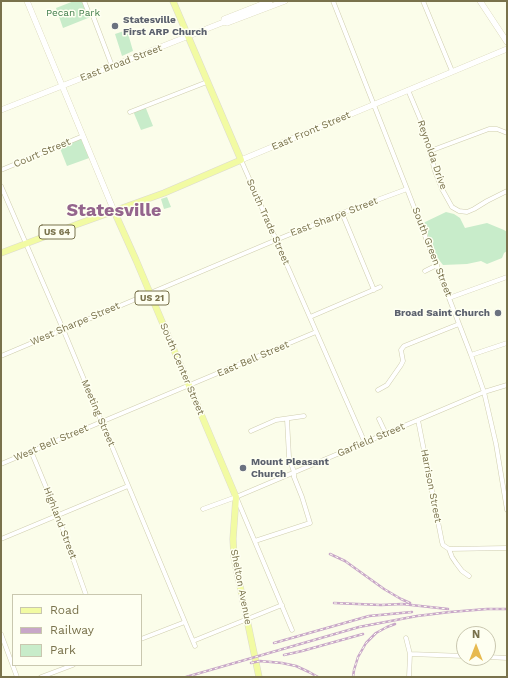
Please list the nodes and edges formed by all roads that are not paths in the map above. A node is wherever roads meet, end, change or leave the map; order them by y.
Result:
1 (26, 1) edge
2 (84, 1) edge
3 (173, 1) edge
4 (270, 1) edge
5 (285, 1) edge
6 (333, 1) edge
7 (423, 1) edge
8 (480, 1) edge
9 (264, 6) junction
10 (188, 37) junction
11 (507, 42) edge
12 (507, 49) edge
13 (112, 66) junction
14 (452, 71) junction
15 (207, 82) junction
16 (62, 86) junction
17 (408, 90) junction
18 (374, 104) junction
19 (1, 110) edge
20 (130, 112) dead end
21 (507, 133) edge
22 (83, 136) junction
23 (430, 151) junction
24 (241, 160) junction
25 (1, 170) edge
26 (1, 186) edge
27 (407, 188) junction
28 (507, 191) edge
29 (114, 211) junction
30 (342, 213) junction
31 (276, 240) junction
32 (26, 244) junction
33 (1, 254) edge
34 (437, 265) junction
35 (425, 271) dead end
36 (507, 277) edge
37 (380, 287) dead end
38 (374, 290) junction
39 (150, 292) junction
40 (450, 298) junction
41 (310, 317) junction
42 (459, 324) junction
43 (63, 329) junction
44 (316, 332) junction
45 (507, 343) edge
46 (471, 355) junction
47 (1, 356) edge
48 (189, 385) junction
49 (507, 385) edge
50 (378, 390) dead end
51 (484, 392) junction
52 (304, 416) dead end
53 (287, 419) junction
54 (379, 419) dead end
55 (418, 420) junction
56 (101, 422) junction
57 (251, 431) dead end
58 (386, 434) junction
59 (364, 443) junction
60 (31, 451) junction
61 (1, 464) edge
62 (294, 472) junction
63 (128, 486) junction
64 (236, 497) junction
65 (203, 509) dead end
66 (507, 510) edge
67 (58, 516) junction
68 (1, 540) edge
69 (255, 541) junction
70 (507, 548) edge
71 (449, 549) junction
72 (469, 576) dead end
73 (86, 594) edge
74 (282, 605) junction
75 (247, 619) junction
76 (185, 622) junction
77 (292, 630) dead end
78 (1, 637) edge
79 (406, 638) dead end
80 (142, 639) edge
81 (193, 641) junction
82 (195, 646) dead end
83 (410, 654) junction
84 (456, 656) edge
85 (496, 657) edge
86 (507, 658) edge
87 (70, 666) edge
88 (16, 677) edge
89 (41, 677) edge
90 (259, 677) edge
91 (409, 677) edge

1 - 16 street, South Center Street
2 - 13 street
3 - 10 main road, South Trade Street
4 - 9 street, East Broad Street
5 - 9 street, East Broad Street
6 - 18 street, South Green Street
7 - 14 street
8 - 11 street
9 - 10 street, East Broad Street
10 - 13 street, East Broad Street
10 - 15 main road, South Trade Street
12 - 14 street, East Front Street
13 - 16 street, East Broad Street
14 - 17 street, East Front Street
15 - 20 street
15 - 24 main road, South Trade Street
16 - 19 street, East Broad Street
16 - 22 street, South Center Street
17 - 18 street, East Front Street
17 - 23 street, Reynolda Drive
18 - 24 street, East Front Street
18 - 27 street, South Green Street
21 - 23 street
22 - 25 street, Court Street
22 - 29 street, South Center Street
23 - 28 street, Reynolda Drive
24 - 29 main road, East Front Street
24 - 31 street, South Trade Street
26 - 32 street, Meeting Street
27 - 30 street, East Sharpe Street
27 - 34 street, South Green Street
29 - 32 main road, US 64
29 - 39 main road, South Center Street / US 21
30 - 31 street, East Sharpe Street
30 - 38 street
31 - 39 street, East Sharpe Street
31 - 41 street, South Trade Street
32 - 33 main road, US 64
32 - 43 street, Meeting Street
34 - 35 street
34 - 40 street, South Green Street
36 - 40 street
37 - 38 street
38 - 41 street
39 - 43 street, West Sharpe Street
39 - 48 main road, South Center Street / US 21
40 - 42 street, South Green Street
41 - 44 street, South Trade Street
42 - 46 street, South Green Street
42 - 50 street
43 - 47 street, West Sharpe Street
43 - 56 street, Meeting Street
44 - 48 street, East Bell Street
44 - 59 street, South Trade Street
45 - 46 street
46 - 51 street, South Green Street
48 - 56 street, West Bell Street
48 - 64 main road, South Center Street / US 21
49 - 51 street, Garfield Street
51 - 55 street, Garfield Street
51 - 66 street, South Green Street
52 - 53 street
53 - 57 street
53 - 62 street
54 - 58 street
55 - 58 street, Garfield Street
55 - 71 street, Harrison Street
56 - 60 street, West Bell Street
56 - 63 street, Meeting Street
58 - 59 street, Garfield Street
59 - 62 street, Garfield Street
60 - 61 street, West Bell Street
60 - 67 street, Highland Street
62 - 64 street, Garfield Street
62 - 69 street
63 - 67 street
63 - 76 street, Meeting Street
64 - 65 street, Garfield Street
64 - 69 street, South Center Street
64 - 75 main road, Shelton Avenue / US 21
67 - 68 street
67 - 73 street, Highland Street
69 - 74 street, South Center Street
70 - 71 street
71 - 72 street, Harrison Street
74 - 75 street
74 - 77 street, South Center Street
75 - 81 street
75 - 90 main road, Shelton Avenue / US 21
76 - 80 street
76 - 81 street, Meeting Street
78 - 88 street
79 - 83 street
81 - 82 street, Meeting Street
83 - 84 street
83 - 91 street
85 - 86 street
87 - 89 street

